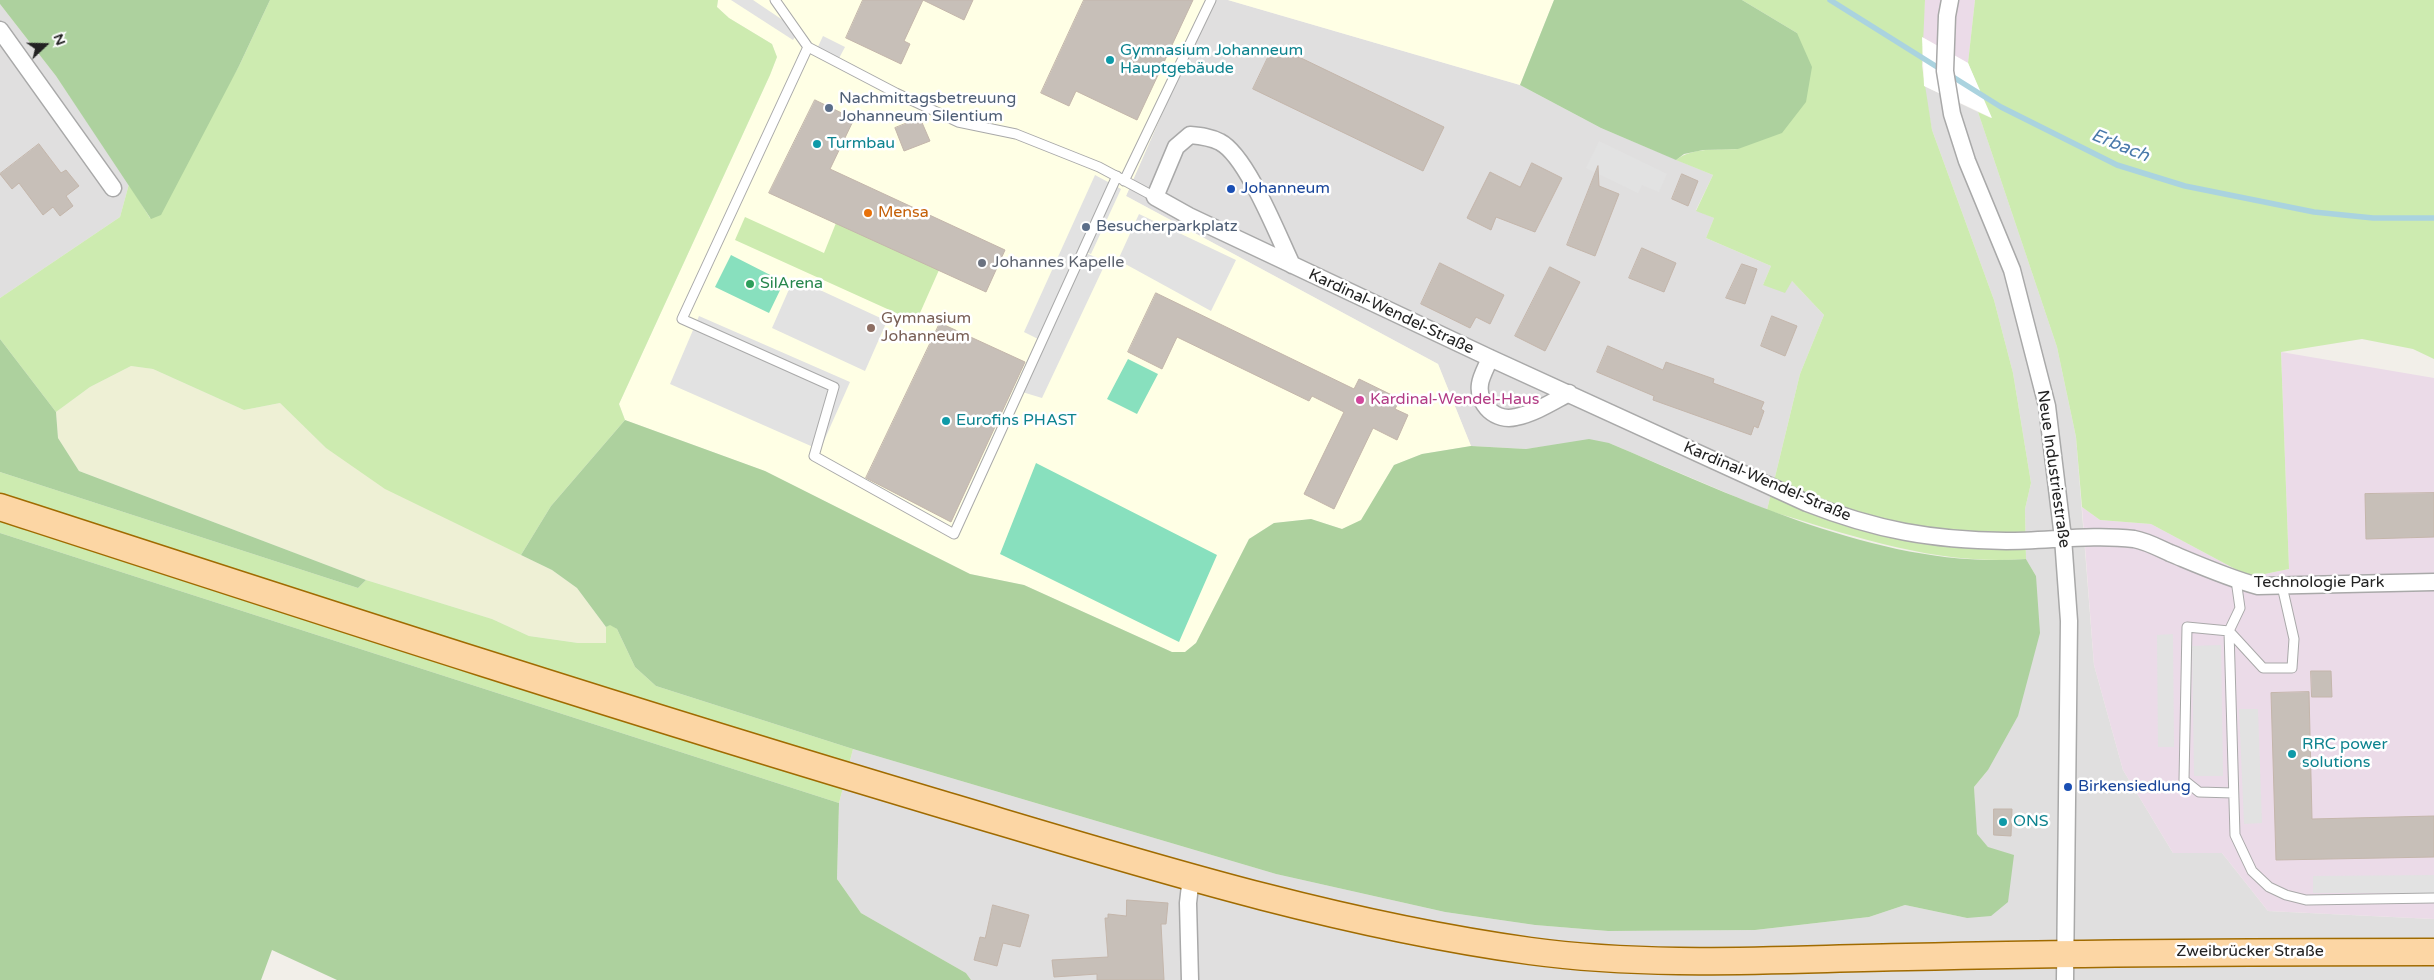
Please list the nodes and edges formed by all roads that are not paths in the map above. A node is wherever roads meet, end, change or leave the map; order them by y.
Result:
1 (775, 0) edge
2 (1210, 0) edge
3 (1950, 0) edge
4 (0, 30) edge
5 (808, 47) junction
6 (1120, 179) junction
7 (114, 188) dead end
8 (1155, 197) junction
9 (1292, 265) junction
10 (1490, 358) junction
11 (1570, 393) junction
12 (0, 507) edge
13 (2063, 538) junction
14 (2236, 580) junction
15 (2434, 582) edge
16 (2282, 586) junction
17 (2228, 631) junction
18 (2233, 793) junction
19 (1191, 877) junction
20 (2434, 898) edge
21 (2434, 952) edge
22 (2065, 954) junction
23 (1190, 980) edge
24 (2065, 980) edge

1 - 5 lane
2 - 6 lane
3 - 13 street, Neue Industriestraße
4 - 7 street
5 - 6 lane
5 - 6 lane
6 - 8 lane
8 - 9 street, Kardinal-Wendel-Straße
8 - 9 street, Kardinal-Wendel-Straße
9 - 10 street, Kardinal-Wendel-Straße
10 - 11 street, Kardinal-Wendel-Straße
10 - 11 street, Kardinal-Wendel-Straße
11 - 13 street, Kardinal-Wendel-Straße
12 - 19 main road, Zweibrücker Straße
13 - 14 street, Technologie Park
13 - 22 street, Neue Industriestraße
14 - 16 street, Technologie Park
14 - 17 lane
15 - 16 street, Technologie Park
16 - 17 lane
17 - 18 lane
17 - 18 lane
18 - 20 lane
19 - 22 main road, Zweibrücker Straße
19 - 23 street
21 - 22 main road, Zweibrücker Straße
22 - 24 street, Neue Industriestraße

